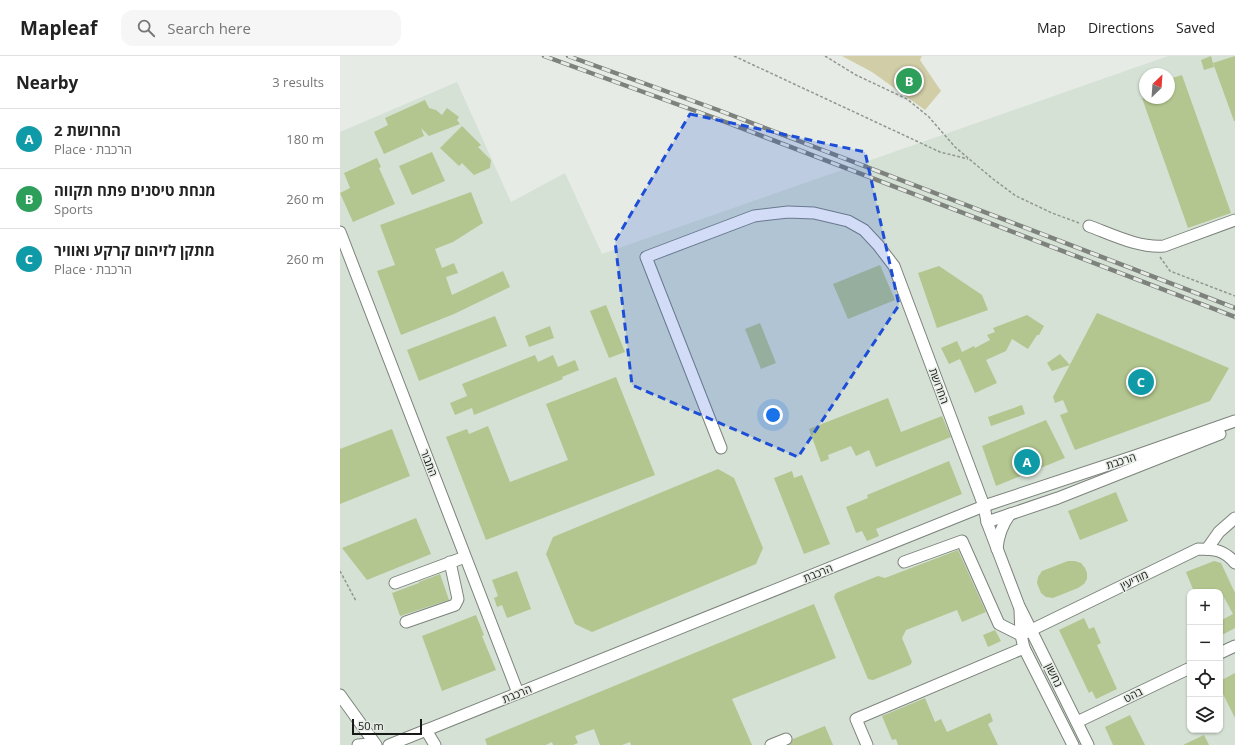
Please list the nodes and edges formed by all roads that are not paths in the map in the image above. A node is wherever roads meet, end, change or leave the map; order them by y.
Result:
1 (1235, 220) edge
2 (1089, 226) road end
3 (340, 232) edge
4 (1235, 421) edge
5 (1235, 428) edge
6 (721, 448) dead end
7 (984, 506) junction
8 (1010, 514) junction
9 (1235, 518) edge
10 (987, 522) junction
11 (1207, 549) junction
12 (997, 550) junction
13 (465, 557) junction
14 (450, 562) junction
15 (904, 562) dead end
16 (1235, 563) edge
17 (395, 583) dead end
18 (1020, 606) junction
19 (406, 622) dead end
20 (1032, 630) junction
21 (1021, 634) junction
22 (1235, 646) edge
23 (1024, 648) junction
24 (1223, 652) edge
25 (1187, 669) edge
26 (518, 693) junction
27 (340, 695) edge
28 (1077, 722) junction
29 (426, 730) junction
30 (786, 739) dead end
31 (407, 742) edge
32 (358, 745) edge
33 (371, 745) edge
34 (376, 745) edge
35 (389, 745) edge
36 (435, 745) edge
37 (771, 745) edge
38 (866, 745) edge
39 (1073, 745) edge
40 (1088, 745) edge

1 - 2 street
3 - 13 street, התבור
4 - 7 street, הרכבת
5 - 8 street
6 - 7 street, החרושת
7 - 10 street, נחשון
7 - 26 street, הרכבת
8 - 10 street
8 - 12 street
9 - 11 street
10 - 12 street, נחשון
11 - 16 street, מודיעין
11 - 20 street, מודיעין
12 - 18 street, נחשון
13 - 14 street
13 - 26 street, התבור
14 - 17 street
14 - 19 street
15 - 21 street
18 - 20 street, נחשון
18 - 21 street, נחשון
20 - 21 street, מודיעין
20 - 28 street, נחשון
21 - 23 street, נחשון
22 - 24 street
23 - 38 street
23 - 39 street, נחשון
25 - 28 street, בהט
26 - 29 street, הרכבת
27 - 34 street
28 - 40 street, נחשון
29 - 31 street, הרכבת
29 - 36 street
30 - 37 street
31 - 35 street, הרכבת
32 - 33 street

